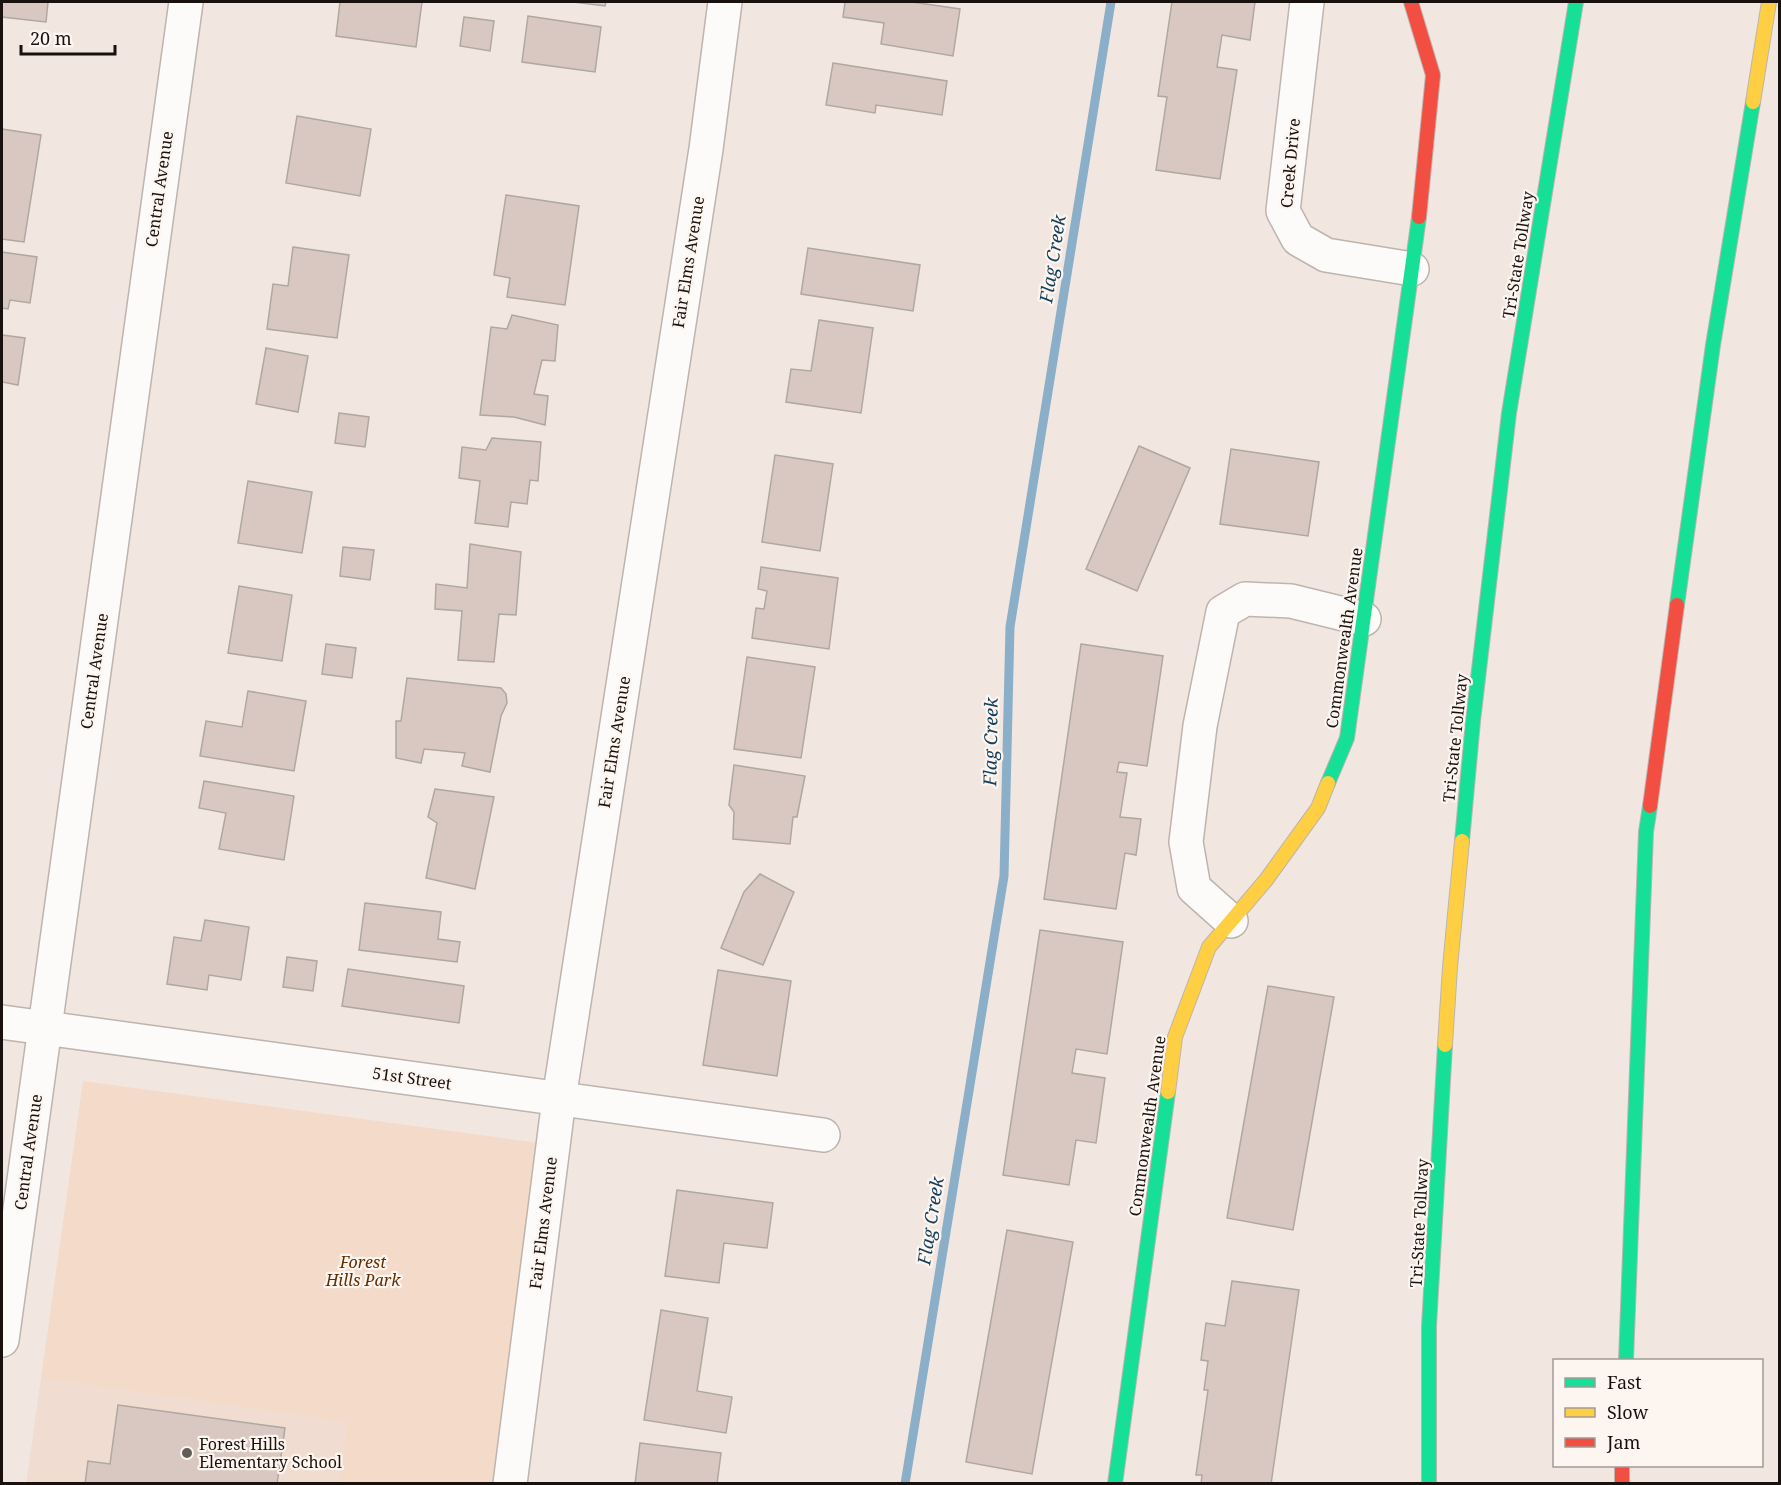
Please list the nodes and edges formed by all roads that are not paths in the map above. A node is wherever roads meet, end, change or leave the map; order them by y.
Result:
1 (186, 2) edge
2 (725, 2) edge
3 (1307, 2) edge
4 (1411, 2) edge
5 (1576, 2) edge
6 (1769, 2) edge
7 (1412, 269) junction
8 (1364, 619) junction
9 (1231, 921) junction
10 (2, 1022) edge
11 (45, 1028) junction
12 (559, 1099) junction
13 (823, 1135) dead end
14 (2, 1340) edge
15 (1626, 1359) edge
16 (1622, 1467) edge
17 (510, 1484) edge
18 (1115, 1484) edge
19 (1429, 1484) edge
20 (1622, 1484) edge

1 - 11 street, Central Avenue
2 - 12 street, Fair Elms Avenue
3 - 7 street, Creek Drive
4 - 7 main road, Commonwealth Avenue
5 - 19 main road, Tri-State Tollway
6 - 15 main road
7 - 8 main road, Commonwealth Avenue
8 - 9 main road, Commonwealth Avenue
8 - 9 street
9 - 18 main road, Commonwealth Avenue
10 - 11 street, 51st Street
11 - 12 street, 51st Street
11 - 14 street, Central Avenue
12 - 13 street, 51st Street
12 - 17 street, Fair Elms Avenue
16 - 20 main road

